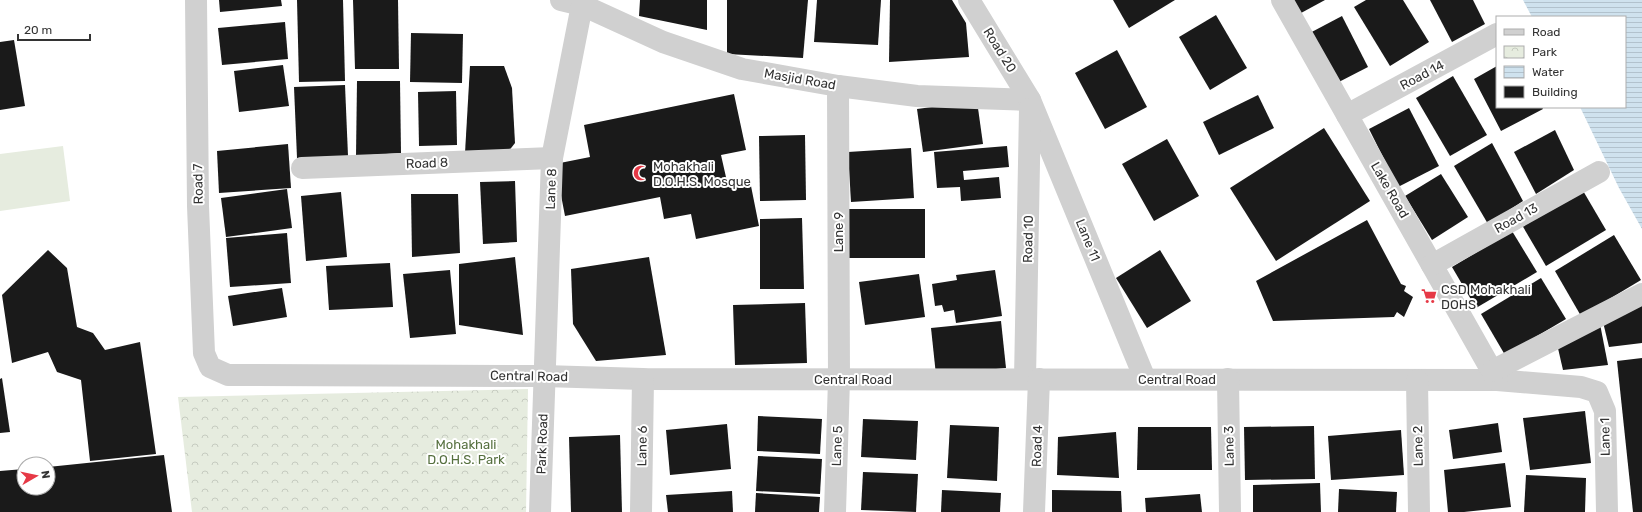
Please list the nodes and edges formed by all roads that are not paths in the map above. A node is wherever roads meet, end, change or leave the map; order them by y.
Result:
1 (196, 0) edge
2 (969, 0) edge
3 (1282, 0) edge
4 (575, 2) edge
5 (1496, 35) edge
6 (838, 86) junction
7 (1030, 100) junction
8 (1347, 115) junction
9 (552, 158) junction
10 (302, 168) dead end
11 (1599, 172) dead end
12 (1432, 265) junction
13 (1642, 294) edge
14 (210, 367) joint
15 (1495, 375) junction
16 (544, 376) junction
17 (643, 379) junction
18 (839, 379) junction
19 (1032, 379) junction
20 (1145, 380) junction
21 (1228, 380) junction
22 (1417, 380) junction
23 (540, 512) edge
24 (641, 512) edge
25 (835, 512) edge
26 (1034, 512) edge
27 (1230, 512) edge
28 (1419, 512) edge
29 (1606, 512) edge

1 - 14 street, Road 7
2 - 7 street, Road 20
3 - 8 street, Lake Road
4 - 6 street, Masjid Road
4 - 9 street, Lane 8
5 - 8 street, Road 14
6 - 7 street, Masjid Road
6 - 18 street, Lane 9
7 - 19 street, Road 10
7 - 20 street, Lane 11
8 - 12 street, Lake Road
9 - 10 street, Road 8
9 - 16 street, Lane 8
11 - 12 street, Road 13
12 - 15 street, Lake Road
13 - 15 street
14 - 16 street, Central Road
15 - 22 street, Central Road
15 - 29 street, Lane 1
16 - 17 street, Central Road
16 - 23 street, Park Road
17 - 18 street, Central Road
17 - 24 street, Lane 6
18 - 19 street, Central Road
18 - 25 street, Lane 5
19 - 20 street, Central Road
19 - 26 street, Road 4
20 - 21 street, Central Road
21 - 22 street, Central Road
21 - 27 street, Lane 3
22 - 28 street, Lane 2

